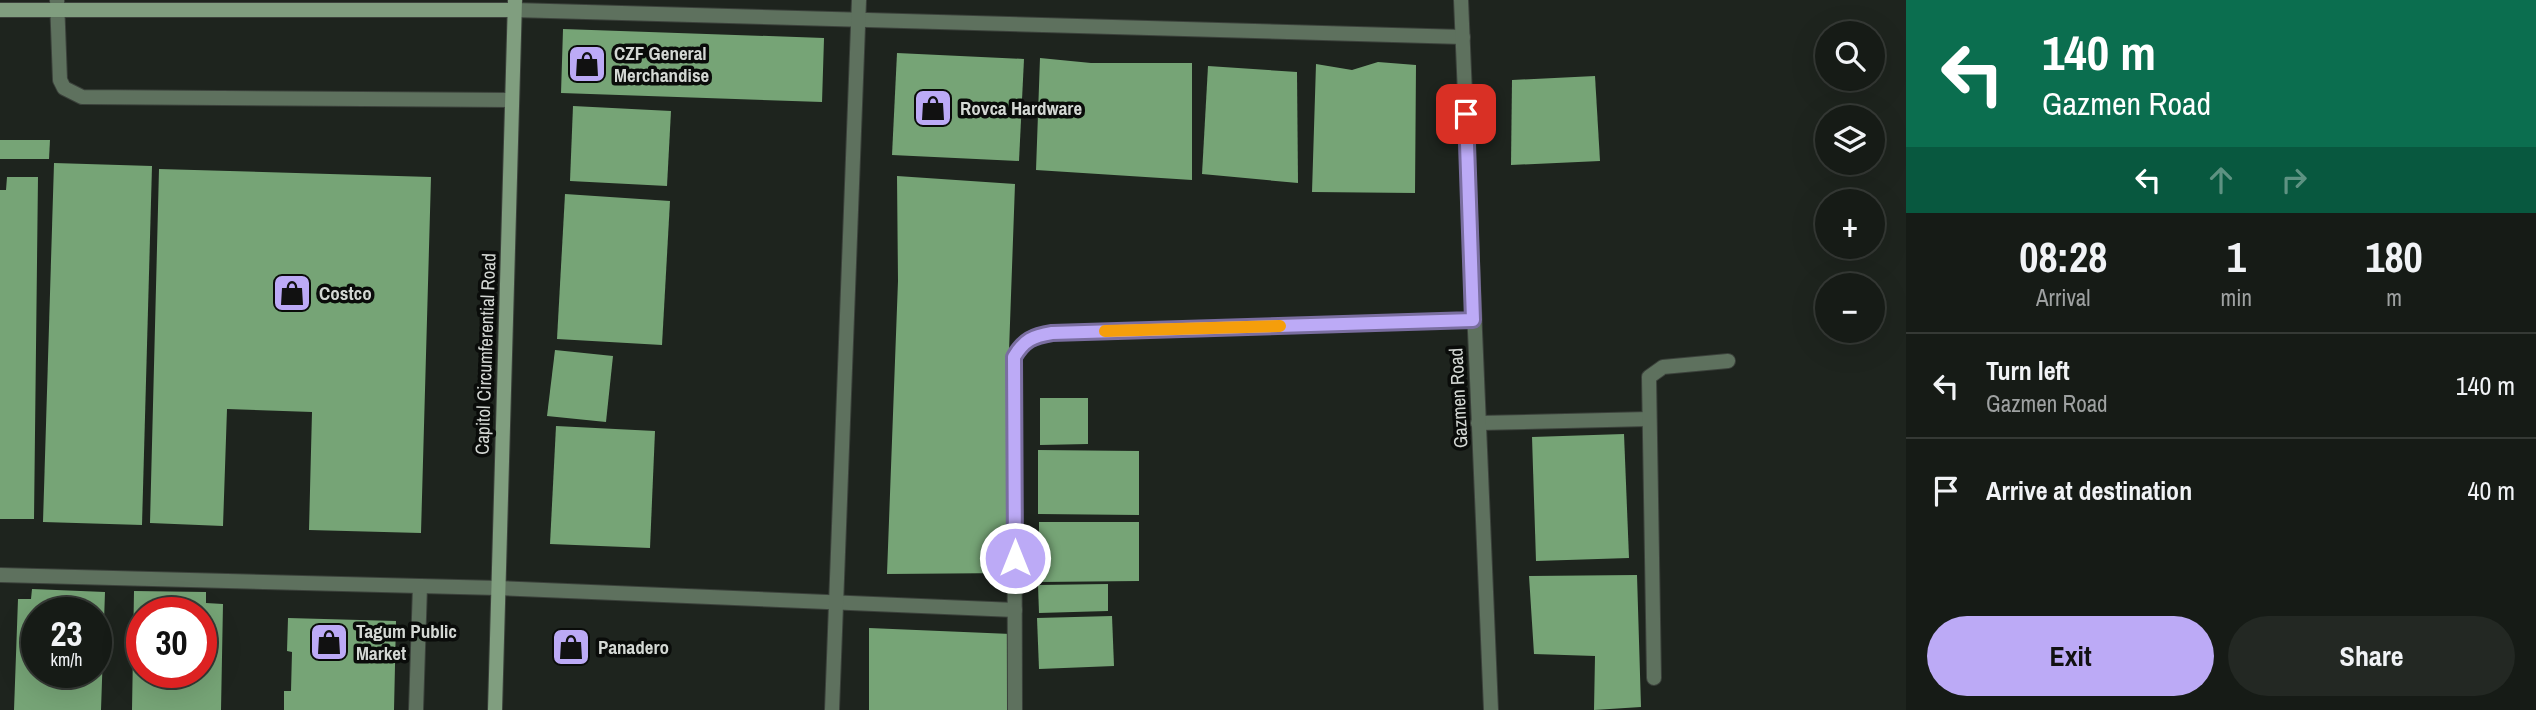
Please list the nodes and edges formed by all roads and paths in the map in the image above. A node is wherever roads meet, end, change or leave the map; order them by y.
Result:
1 (859, 0) edge
2 (1461, 0) edge
3 (57, 5) edge
4 (228, 5) edge
5 (514, 5) edge
6 (0, 10) edge
7 (858, 22) junction
8 (1463, 37) junction
9 (512, 100) junction
10 (1473, 320) junction
11 (1728, 361) dead end
12 (1649, 419) junction
13 (1478, 424) junction
14 (0, 575) edge
15 (420, 586) junction
16 (498, 588) junction
17 (836, 603) junction
18 (1015, 610) junction
19 (1654, 678) dead end
20 (416, 710) edge
21 (495, 710) edge
22 (832, 710) edge
23 (1015, 710) edge
24 (1491, 710) edge

1 - 7 street
2 - 8 street, Gazmen Road
3 - 4 main road
3 - 6 main road
3 - 9 street
4 - 5 main road
5 - 7 street
5 - 9 main road, Capitol Circumferential Road
7 - 8 street
7 - 17 street
8 - 10 street, Gazmen Road
9 - 16 main road, Capitol Circumferential Road
10 - 13 street, Gazmen Road
10 - 18 street
11 - 12 street
12 - 13 street
12 - 19 street
13 - 24 street, Gazmen Road
14 - 15 street
15 - 16 street
15 - 20 street
16 - 17 street
16 - 21 main road, Capitol Circumferential Road
17 - 18 street
17 - 22 street
18 - 23 street

